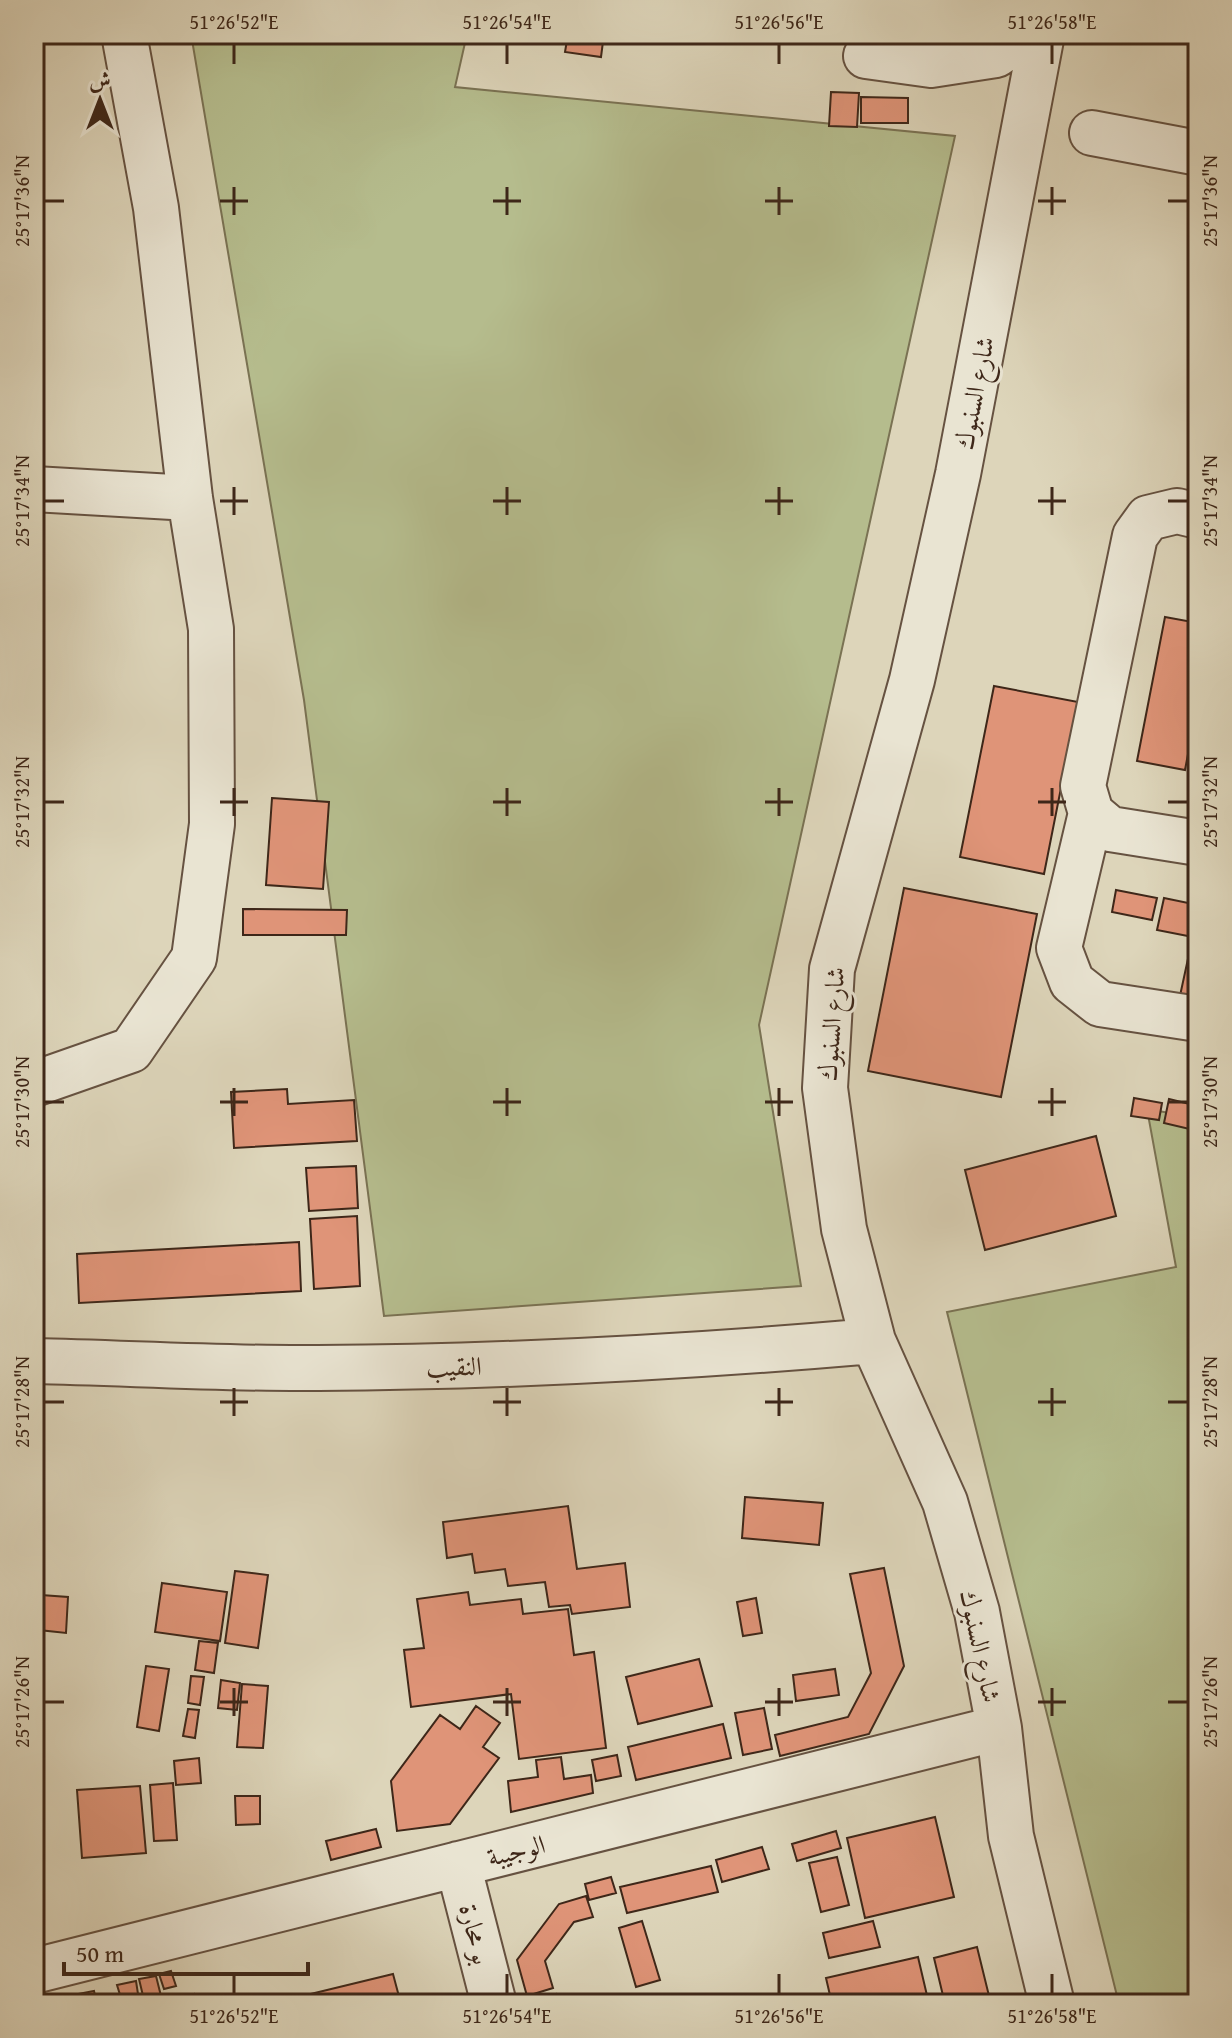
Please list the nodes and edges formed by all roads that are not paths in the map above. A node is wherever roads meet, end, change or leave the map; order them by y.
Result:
1 (124, 34) edge
2 (1025, 34) edge
3 (1042, 34) edge
4 (866, 56) dead end
5 (1092, 133) dead end
6 (1198, 153) edge
7 (34, 489) edge
8 (190, 498) junction
9 (1198, 516) edge
10 (1091, 813) junction
11 (1198, 843) edge
12 (1198, 1019) edge
13 (34, 1084) edge
14 (873, 1341) junction
15 (34, 1361) edge
16 (999, 1728) junction
17 (458, 1864) junction
18 (34, 1971) edge
19 (494, 2004) edge
20 (1052, 2004) edge

1 - 8 street
2 - 4 street
3 - 14 street, شارع السنبوك
5 - 6 street
7 - 8 street
8 - 13 street
9 - 10 street
10 - 11 street
10 - 12 street
14 - 15 street, النقيب
14 - 16 street, شارع السنبوك
16 - 17 street, الوجيبة
16 - 20 street, شارع السنبوك
17 - 18 street, الوجيبة
17 - 19 street, بو محارة

